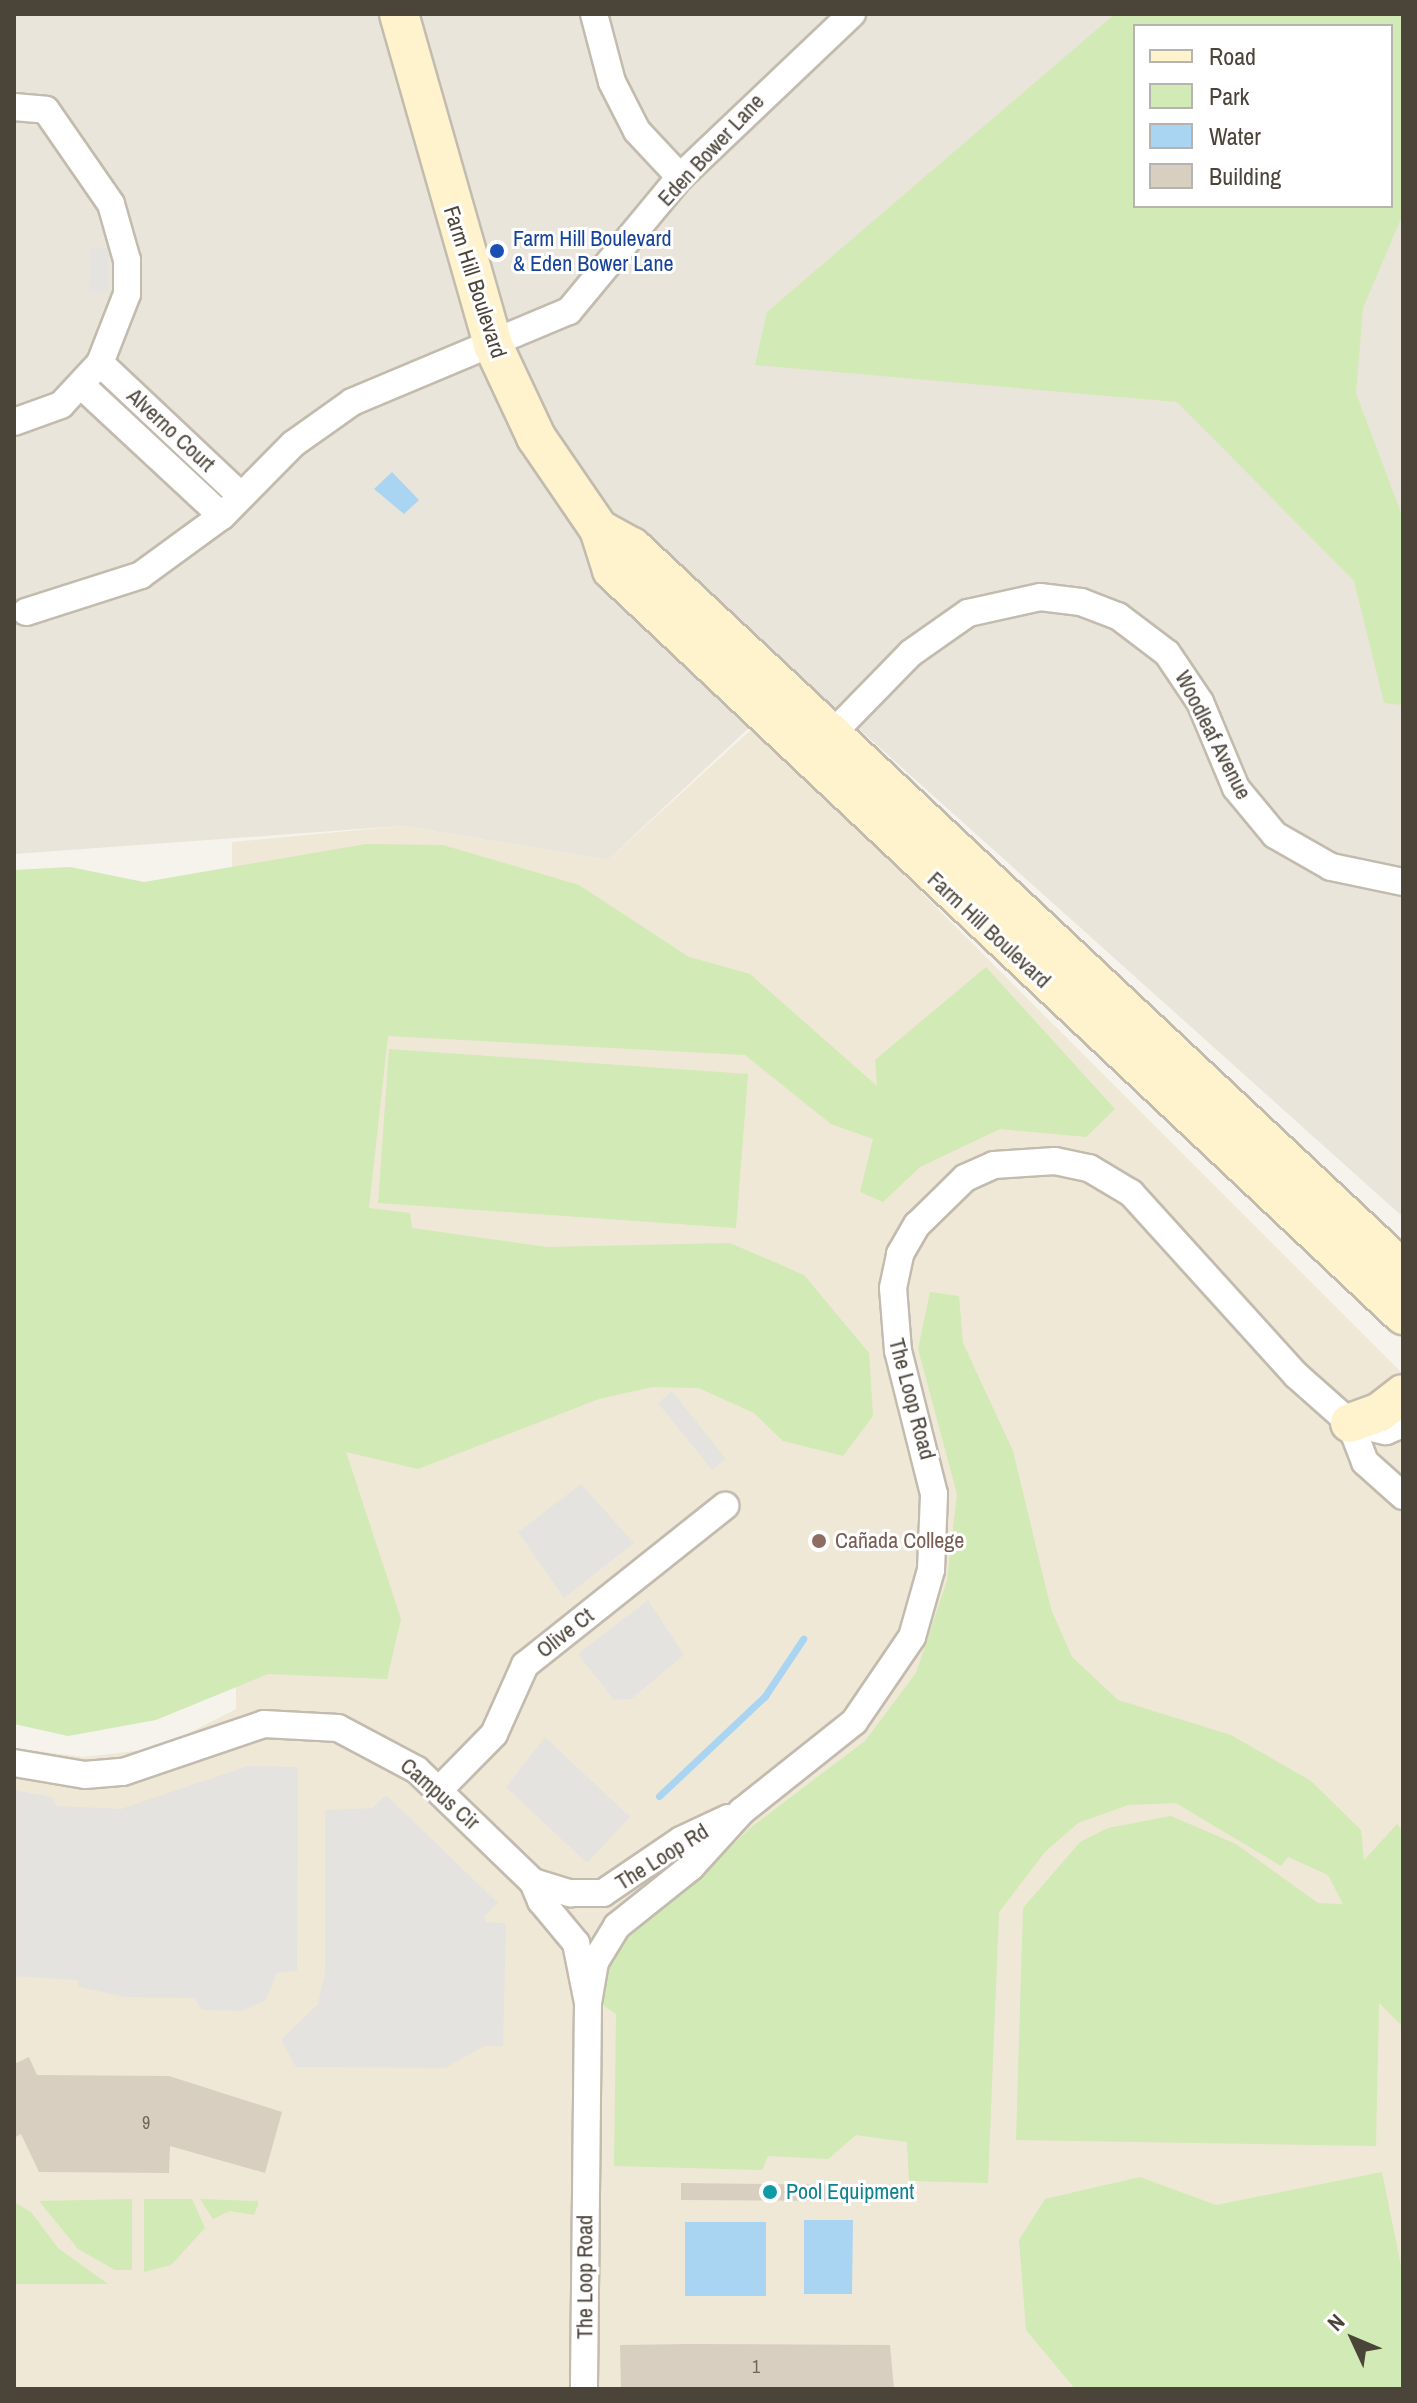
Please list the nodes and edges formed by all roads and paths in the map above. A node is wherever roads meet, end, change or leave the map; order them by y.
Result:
1 (399, 14) edge
2 (594, 14) edge
3 (852, 14) edge
4 (14, 107) edge
5 (680, 177) junction
6 (493, 345) junction
7 (100, 363) junction
8 (81, 385) junction
9 (14, 422) edge
10 (241, 496) junction
11 (222, 516) junction
12 (599, 529) junction
13 (26, 612) dead end
14 (829, 737) junction
15 (1403, 882) edge
16 (1339, 1255) junction
17 (1403, 1270) edge
18 (1403, 1315) edge
19 (1403, 1340) edge
20 (1403, 1394) edge
21 (1350, 1423) junction
22 (1403, 1424) edge
23 (1403, 1496) edge
24 (725, 1506) dead end
25 (14, 1763) edge
26 (440, 1789) junction
27 (742, 1811) junction
28 (533, 1882) junction
29 (588, 2003) junction
30 (584, 2389) edge

1 - 6 main road, Farm Hill Boulevard
2 - 5 street
3 - 5 street, Eden Bower Lane
4 - 7 street
5 - 6 street, Eden Bower Lane
6 - 10 street, Eden Bower Lane
6 - 12 main road, Farm Hill Boulevard
7 - 8 street
7 - 10 street, Alverno Court
8 - 9 street
8 - 11 street, Alverno Court
10 - 11 street, Eden Bower Lane
11 - 13 street, Eden Bower Lane
12 - 14 main road, Farm Hill Boulevard
12 - 16 main road, Farm Hill Boulevard
14 - 15 street, Woodleaf Avenue
14 - 17 main road, Farm Hill Boulevard
16 - 18 main road, Farm Hill Boulevard
16 - 19 main road
20 - 21 main road
21 - 22 street
21 - 23 street
21 - 27 street, The Loop Road
24 - 26 street, Olive Ct
25 - 26 street, Campus Cir
26 - 28 street, Campus Cir
27 - 28 street, The Loop Rd
27 - 29 street, The Loop Road
28 - 29 street, Campus Cir
29 - 30 street, The Loop Road

